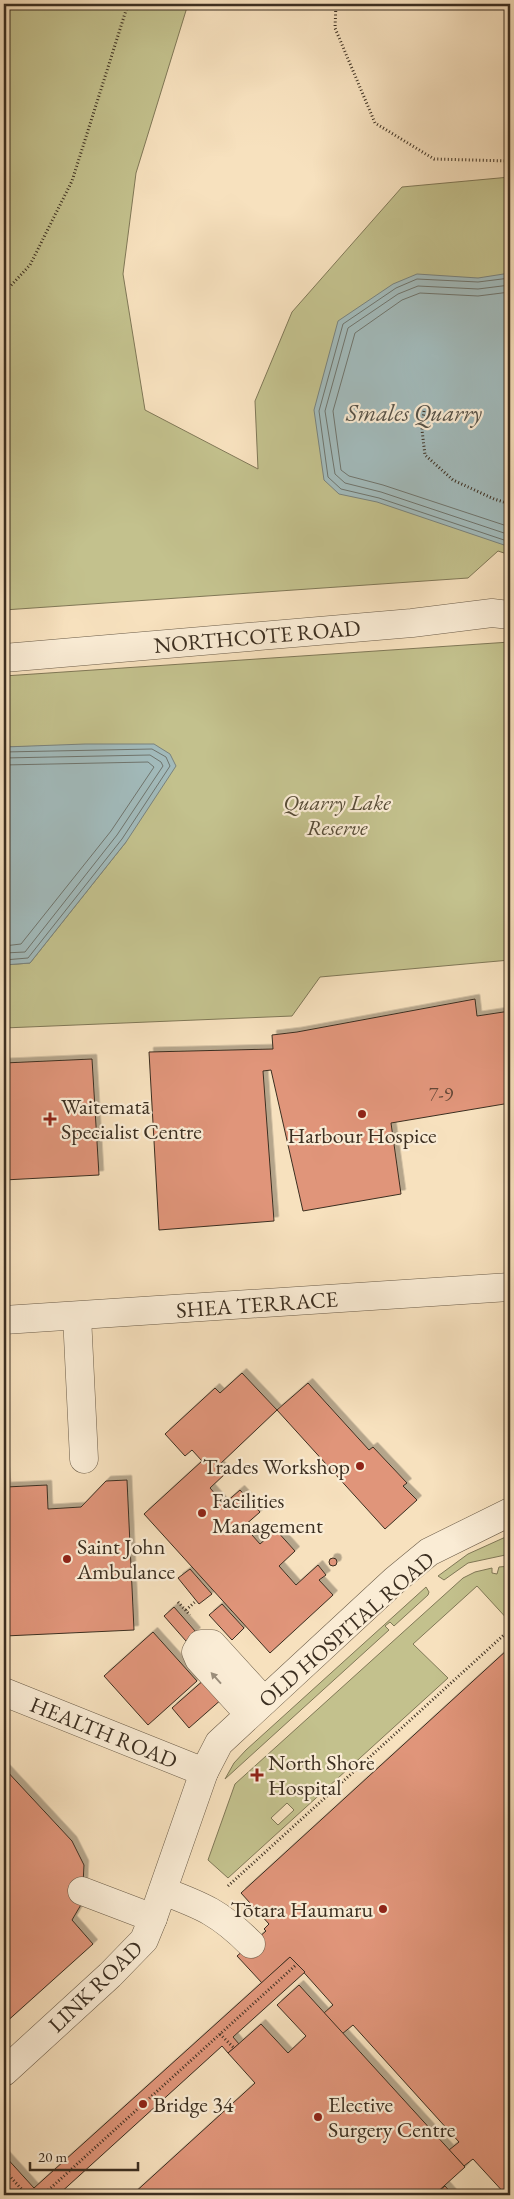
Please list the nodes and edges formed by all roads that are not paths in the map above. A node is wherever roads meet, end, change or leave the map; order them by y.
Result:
1 (510, 615) edge
2 (4, 658) edge
3 (510, 1287) edge
4 (77, 1316) junction
5 (4, 1320) edge
6 (84, 1459) dead end
7 (510, 1512) edge
8 (4, 1692) edge
9 (204, 1772) junction
10 (82, 1891) dead end
11 (163, 1891) junction
12 (153, 1918) junction
13 (251, 1944) dead end
14 (4, 2072) edge

1 - 2 street, NORTHCOTE ROAD
3 - 4 street, SHEA TERRACE
4 - 5 street, SHEA TERRACE
4 - 6 street
7 - 9 street, OLD HOSPITAL ROAD
8 - 9 street, HEALTH ROAD
9 - 11 street, LINK ROAD
10 - 12 street
11 - 12 street, LINK ROAD
11 - 13 street
12 - 14 street, LINK ROAD

